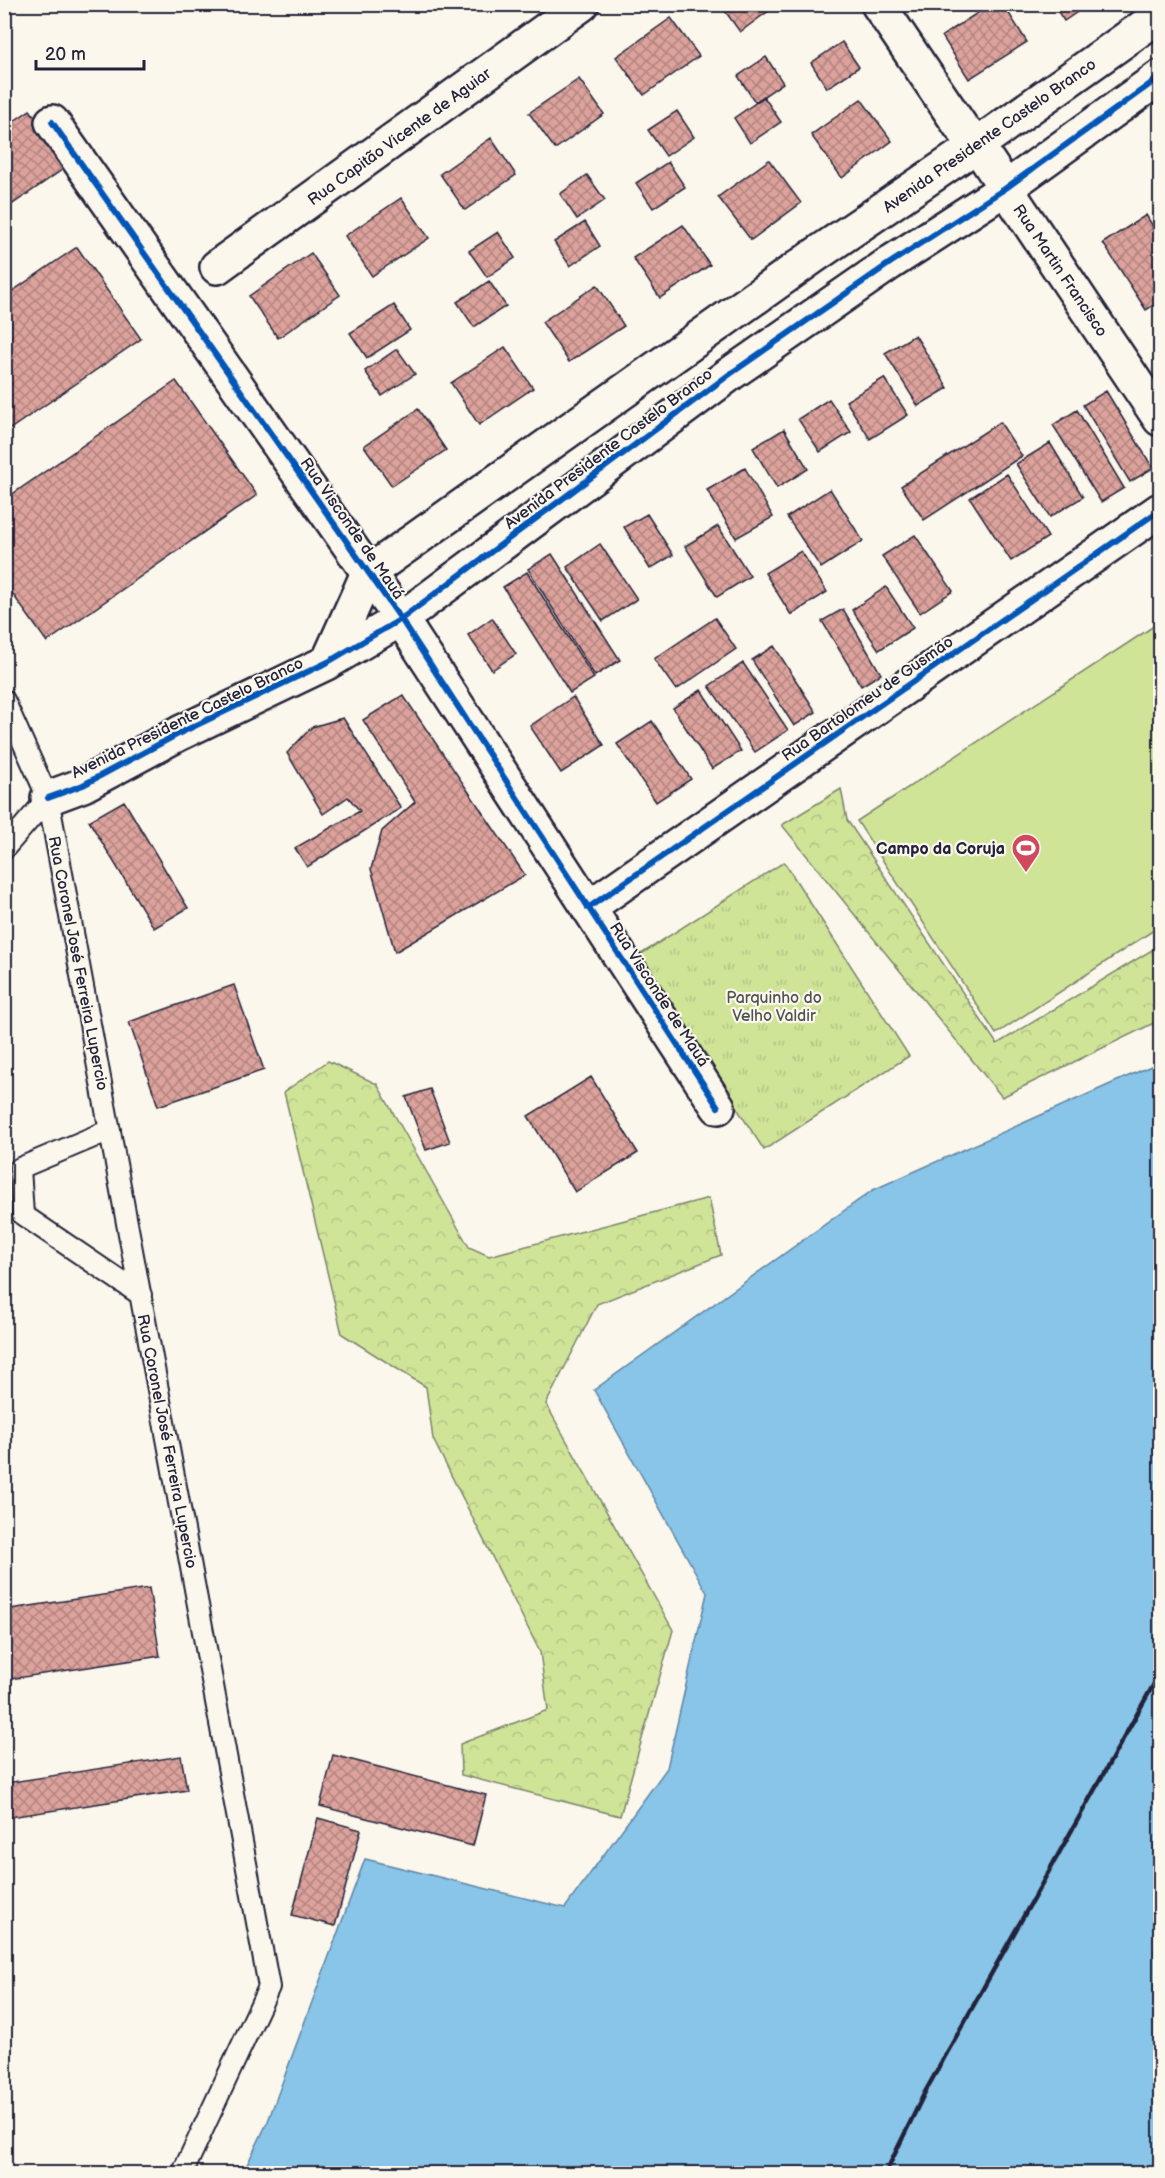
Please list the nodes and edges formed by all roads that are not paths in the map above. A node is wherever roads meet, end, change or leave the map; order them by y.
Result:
1 (582, 4) edge
2 (878, 4) edge
3 (1161, 15) edge
4 (1161, 77) edge
5 (52, 122) dead end
6 (977, 145) junction
7 (1006, 188) junction
8 (217, 267) dead end
9 (1161, 420) edge
10 (1161, 510) edge
11 (368, 573) junction
12 (401, 619) junction
13 (328, 662) junction
14 (4, 700) edge
15 (48, 798) junction
16 (4, 849) edge
17 (588, 908) junction
18 (718, 1107) dead end
19 (110, 1130) junction
20 (141, 1295) junction
21 (182, 2174) edge

1 - 8 street, Rua Capitão Vicente de Aguiar
2 - 6 street, Rua Martin Francisco
3 - 6 street, Avenida Presidente Castelo Branco
4 - 7 street, Avenida Presidente Castelo Branco
5 - 11 street, Rua Visconde de Mauá
6 - 7 street, Rua Martin Francisco
6 - 11 street, Avenida Presidente Castelo Branco
7 - 9 street, Rua Martin Francisco
7 - 12 street, Avenida Presidente Castelo Branco
10 - 17 street, Rua Bartolomeu de Gusmão
11 - 12 street, Rua Visconde de Mauá
11 - 13 street, Avenida Presidente Castelo Branco
12 - 13 street, Avenida Presidente Castelo Branco
12 - 17 street, Rua Visconde de Mauá
13 - 15 street, Avenida Presidente Castelo Branco
14 - 15 lane, Rua Coronel José Ferreira Lupercio
15 - 16 lane, Avenida Presidente Castelo Branco
15 - 19 lane, Rua Coronel José Ferreira Lupercio
17 - 18 street, Rua Visconde de Mauá
19 - 20 lane, Rua Coronel José Ferreira Lupercio
19 - 20 lane
20 - 21 lane, Rua Coronel José Ferreira Lupercio

